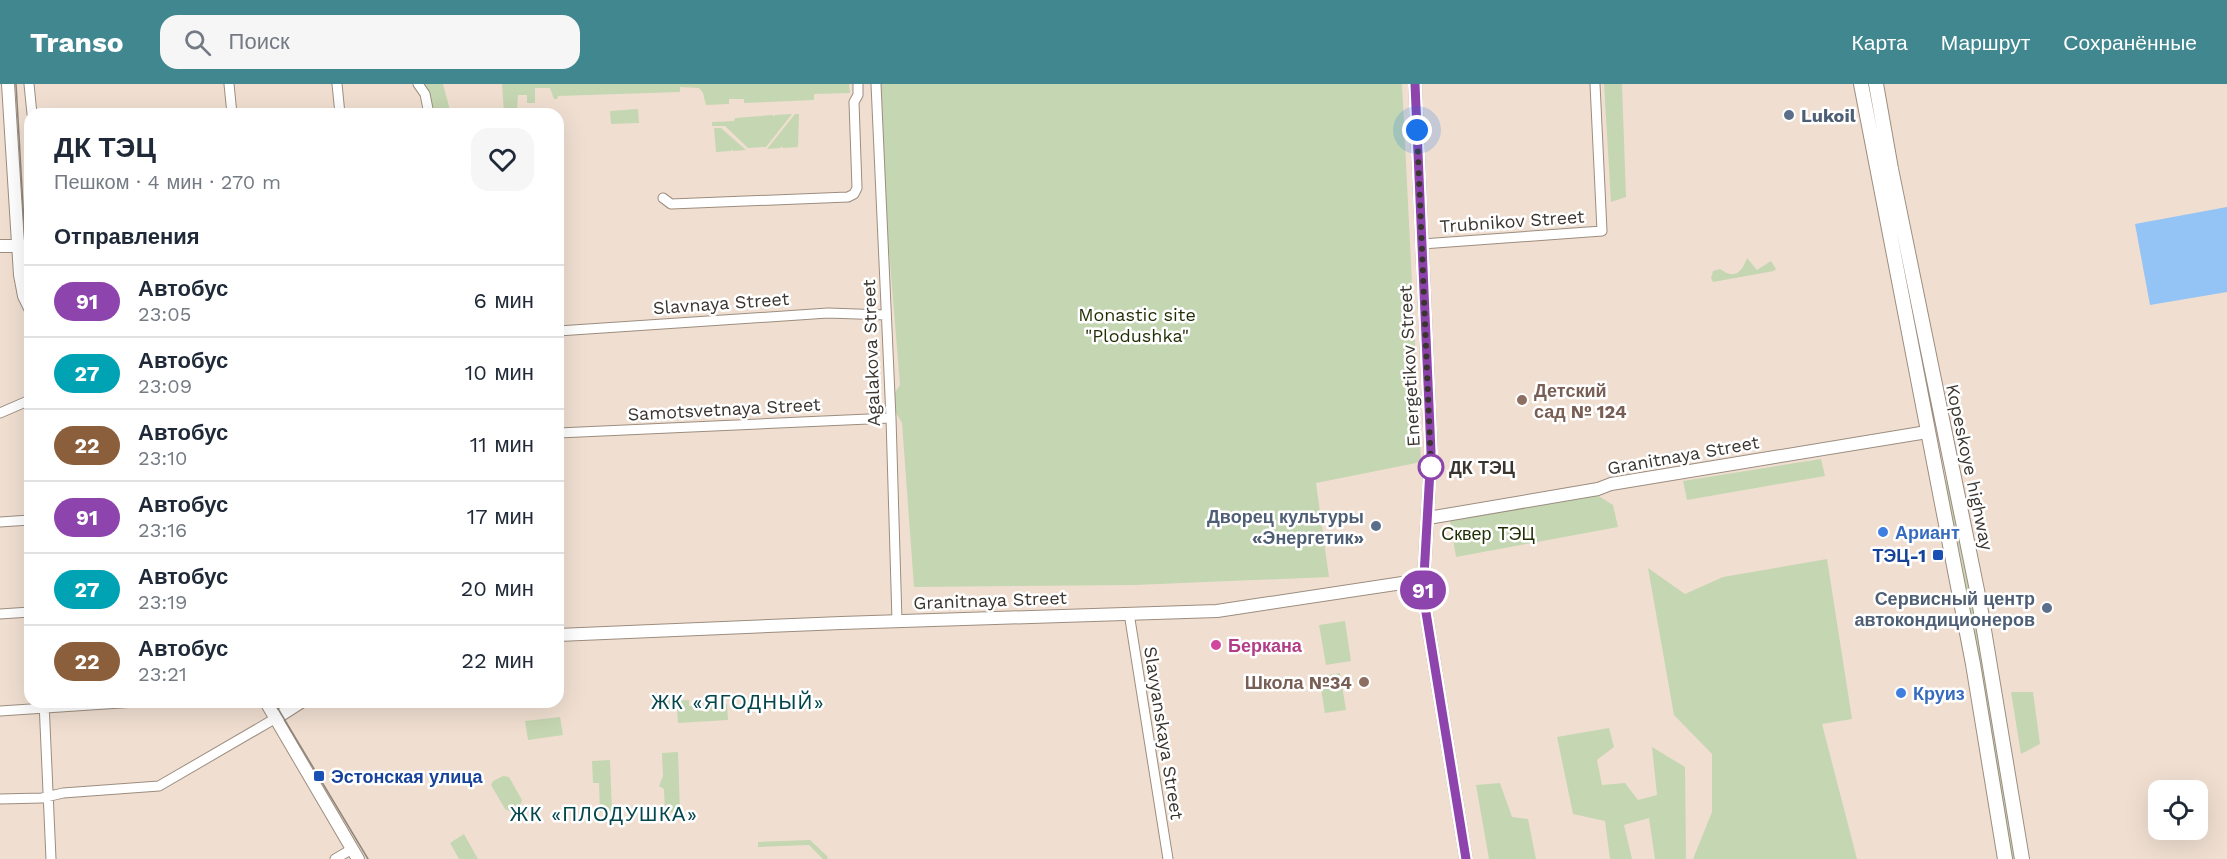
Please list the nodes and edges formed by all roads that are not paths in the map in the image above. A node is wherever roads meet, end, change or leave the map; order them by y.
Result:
1 (8, 84) edge
2 (29, 84) edge
3 (229, 84) edge
4 (338, 84) edge
5 (418, 84) edge
6 (858, 84) edge
7 (876, 84) edge
8 (1415, 84) edge
9 (1595, 84) edge
10 (1861, 84) edge
11 (1876, 84) edge
12 (31, 108) edge
13 (231, 108) edge
14 (340, 108) edge
15 (428, 108) edge
16 (6, 140) edge
17 (663, 198) dead end
18 (24, 244) edge
19 (1422, 244) junction
20 (0, 246) edge
21 (17, 246) junction
22 (24, 291) edge
23 (886, 315) junction
24 (564, 331) edge
25 (24, 403) edge
26 (0, 413) edge
27 (891, 418) junction
28 (1944, 429) junction
29 (1927, 432) junction
30 (564, 433) edge
31 (1428, 518) junction
32 (24, 520) edge
33 (0, 522) edge
34 (1422, 580) junction
35 (24, 612) edge
36 (1129, 613) junction
37 (0, 614) edge
38 (897, 621) junction
39 (564, 636) edge
40 (24, 708) edge
41 (44, 708) edge
42 (270, 708) edge
43 (292, 708) edge
44 (0, 711) edge
45 (276, 718) junction
46 (48, 797) junction
47 (0, 800) edge
48 (355, 854) edge
49 (51, 859) edge
50 (335, 859) edge
51 (1168, 859) edge
52 (1466, 859) edge
53 (2005, 859) edge
54 (2022, 859) edge

1 - 16 street
2 - 12 street
3 - 13 street
4 - 14 street
5 - 15 street
6 - 17 street
7 - 23 street, Agalakova Street
8 - 19 street, Energetikov Street
9 - 19 street, Trubnikov Street
10 - 29 main road, Kopeskoye highway
11 - 28 main road, Kopeskoye highway
16 - 21 street
18 - 21 street
19 - 31 street, Energetikov Street
20 - 21 street
21 - 22 street
23 - 24 street, Slavnaya Street
23 - 27 street, Agalakova Street
25 - 26 street
27 - 30 street, Samotsvetnaya Street
27 - 38 street, Agalakova Street
28 - 29 main road, Granitnaya Street
28 - 54 main road, Kopeskoye highway
29 - 31 street, Granitnaya Street
29 - 53 main road, Kopeskoye highway
31 - 34 street, Energetikov Street
32 - 33 street
34 - 36 street, Granitnaya Street
34 - 52 street, Energetikov Street
35 - 37 street
36 - 38 street, Granitnaya Street
36 - 51 street, Slavyanskaya Street
38 - 39 street, Granitnaya Street
40 - 44 street
41 - 46 street
42 - 45 street
43 - 45 street
45 - 46 street
45 - 48 street
46 - 47 street
46 - 49 street
48 - 50 street

